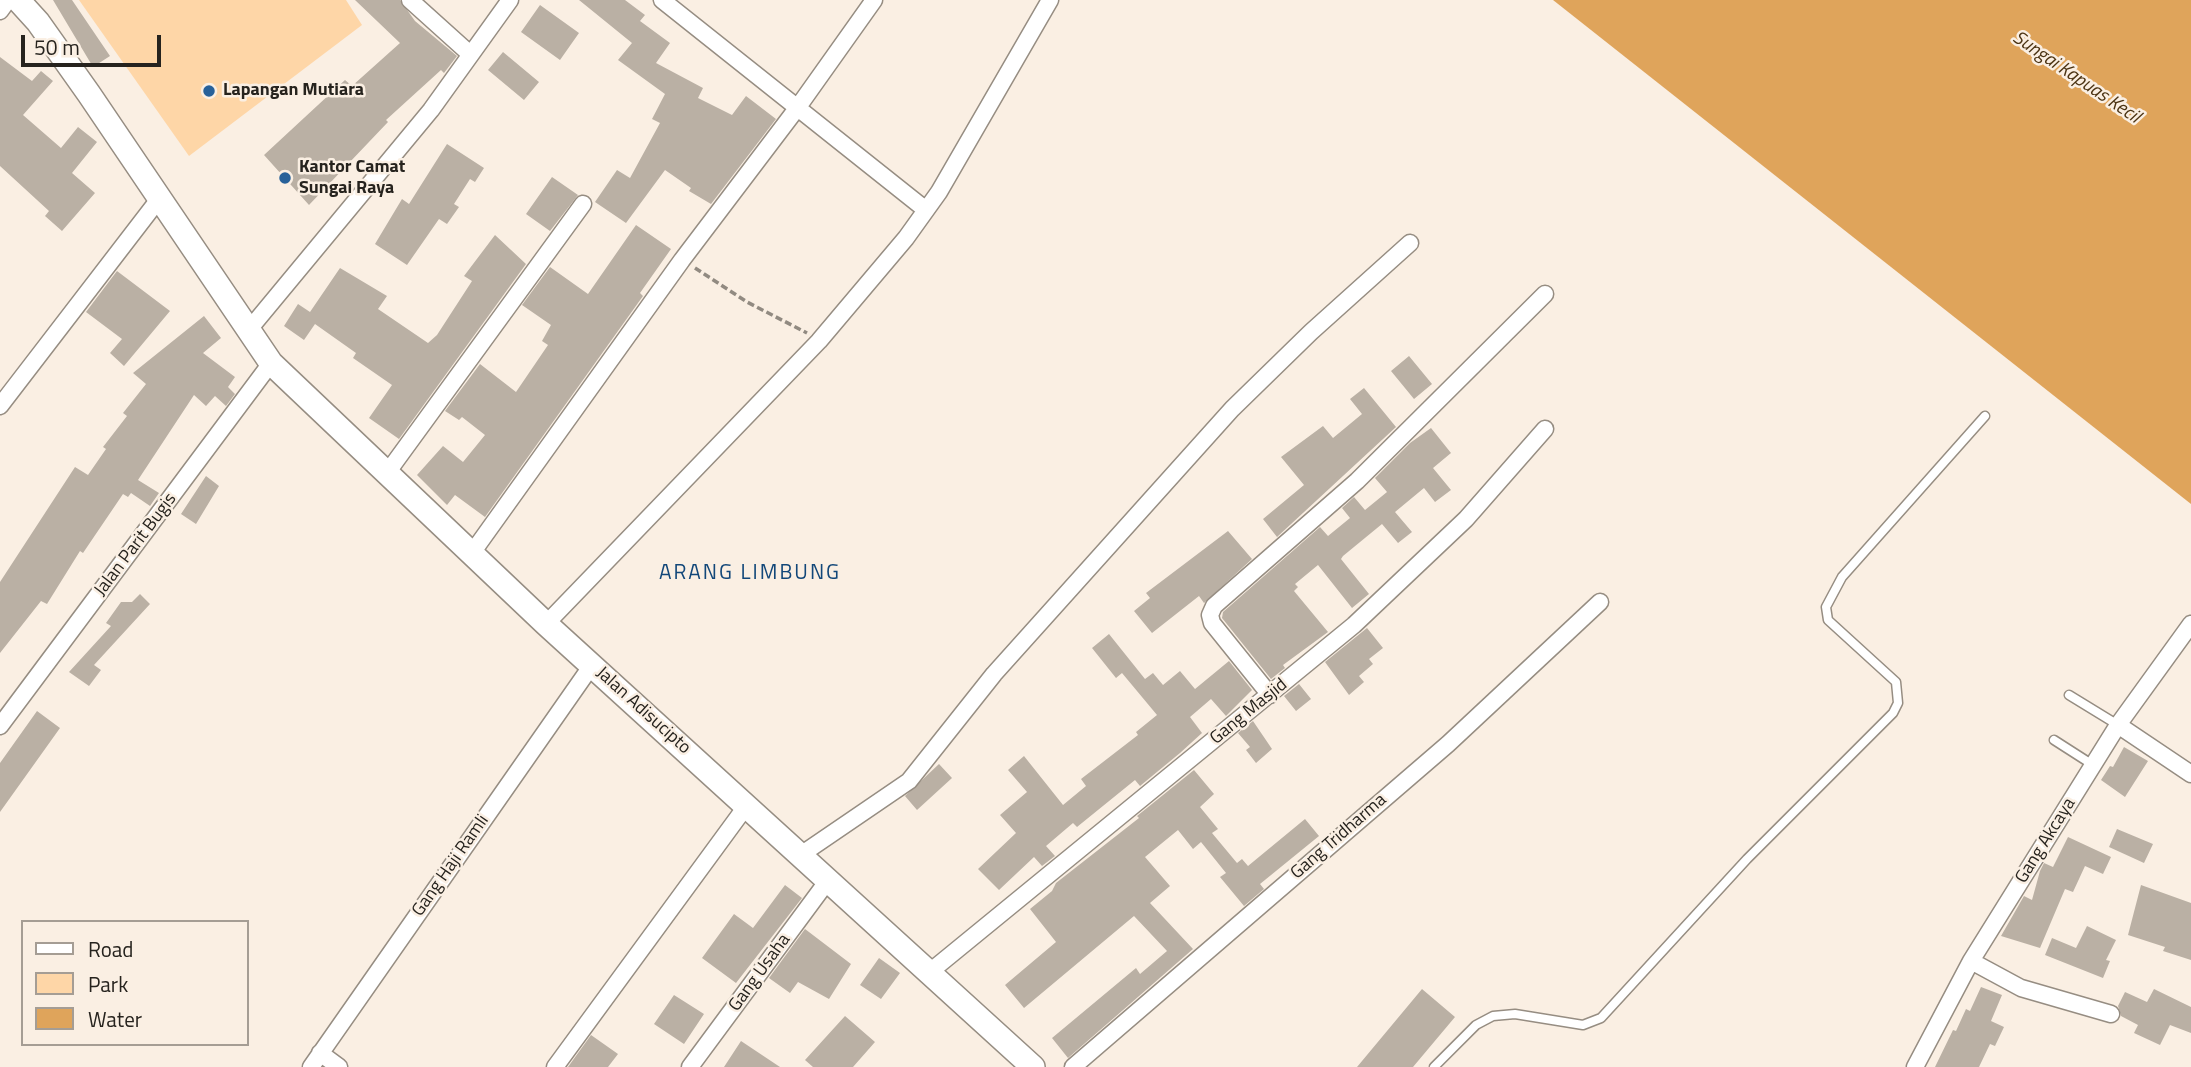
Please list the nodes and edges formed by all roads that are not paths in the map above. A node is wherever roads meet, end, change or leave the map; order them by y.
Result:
1 (8, 0) edge
2 (18, 0) edge
3 (410, 0) edge
4 (510, 0) edge
5 (662, 0) edge
6 (874, 0) edge
7 (1050, 0) edge
8 (0, 11) edge
9 (470, 54) junction
10 (798, 107) junction
11 (159, 199) junction
12 (583, 204) dead end
13 (926, 210) junction
14 (1410, 243) dead end
15 (1545, 294) dead end
16 (259, 348) junction
17 (0, 406) edge
18 (1985, 416) dead end
19 (1545, 429) dead end
20 (387, 472) junction
21 (472, 553) junction
22 (1600, 602) dead end
23 (546, 624) junction
24 (2191, 624) edge
25 (592, 665) junction
26 (1270, 695) junction
27 (2069, 695) dead end
28 (2118, 725) junction
29 (0, 726) edge
30 (2054, 740) dead end
31 (2094, 765) junction
32 (2191, 774) edge
33 (747, 804) junction
34 (802, 854) junction
35 (829, 879) junction
36 (1971, 961) junction
37 (931, 971) junction
38 (2111, 1014) dead end
39 (315, 1060) edge
40 (339, 1067) edge
41 (555, 1067) edge
42 (690, 1067) edge
43 (1033, 1067) edge
44 (1073, 1067) edge
45 (1434, 1067) edge
46 (1915, 1067) edge

1 - 8 street
2 - 11 main road, Jalan Adisucipto
3 - 9 street
4 - 9 street, Jalan Parit Bugis
5 - 10 street
6 - 10 street
7 - 13 street
9 - 16 street, Jalan Parit Bugis
10 - 13 street
10 - 21 street
11 - 16 main road, Jalan Adisucipto
11 - 17 street
12 - 20 street
13 - 23 street
14 - 34 street
15 - 26 street
16 - 20 main road, Jalan Adisucipto
16 - 29 street, Jalan Parit Bugis
18 - 45 lane
19 - 26 street, Gang Masjid
20 - 21 main road, Jalan Adisucipto
21 - 23 main road, Jalan Adisucipto
22 - 44 street, Gang Tridharma
23 - 25 main road, Jalan Adisucipto
24 - 28 street, Gang Akcaya
25 - 33 main road, Jalan Adisucipto
25 - 39 street, Gang Haji Ramli
26 - 37 street, Gang Masjid
27 - 28 lane
28 - 31 street, Gang Akcaya
28 - 32 street
30 - 31 lane
31 - 36 street, Gang Akcaya
33 - 34 main road, Jalan Adisucipto
33 - 41 street
34 - 35 main road, Jalan Adisucipto
35 - 37 main road, Jalan Adisucipto
35 - 42 street, Gang Usaha
36 - 38 street
36 - 46 street, Gang Akcaya
37 - 43 main road, Jalan Adisucipto
39 - 40 street

